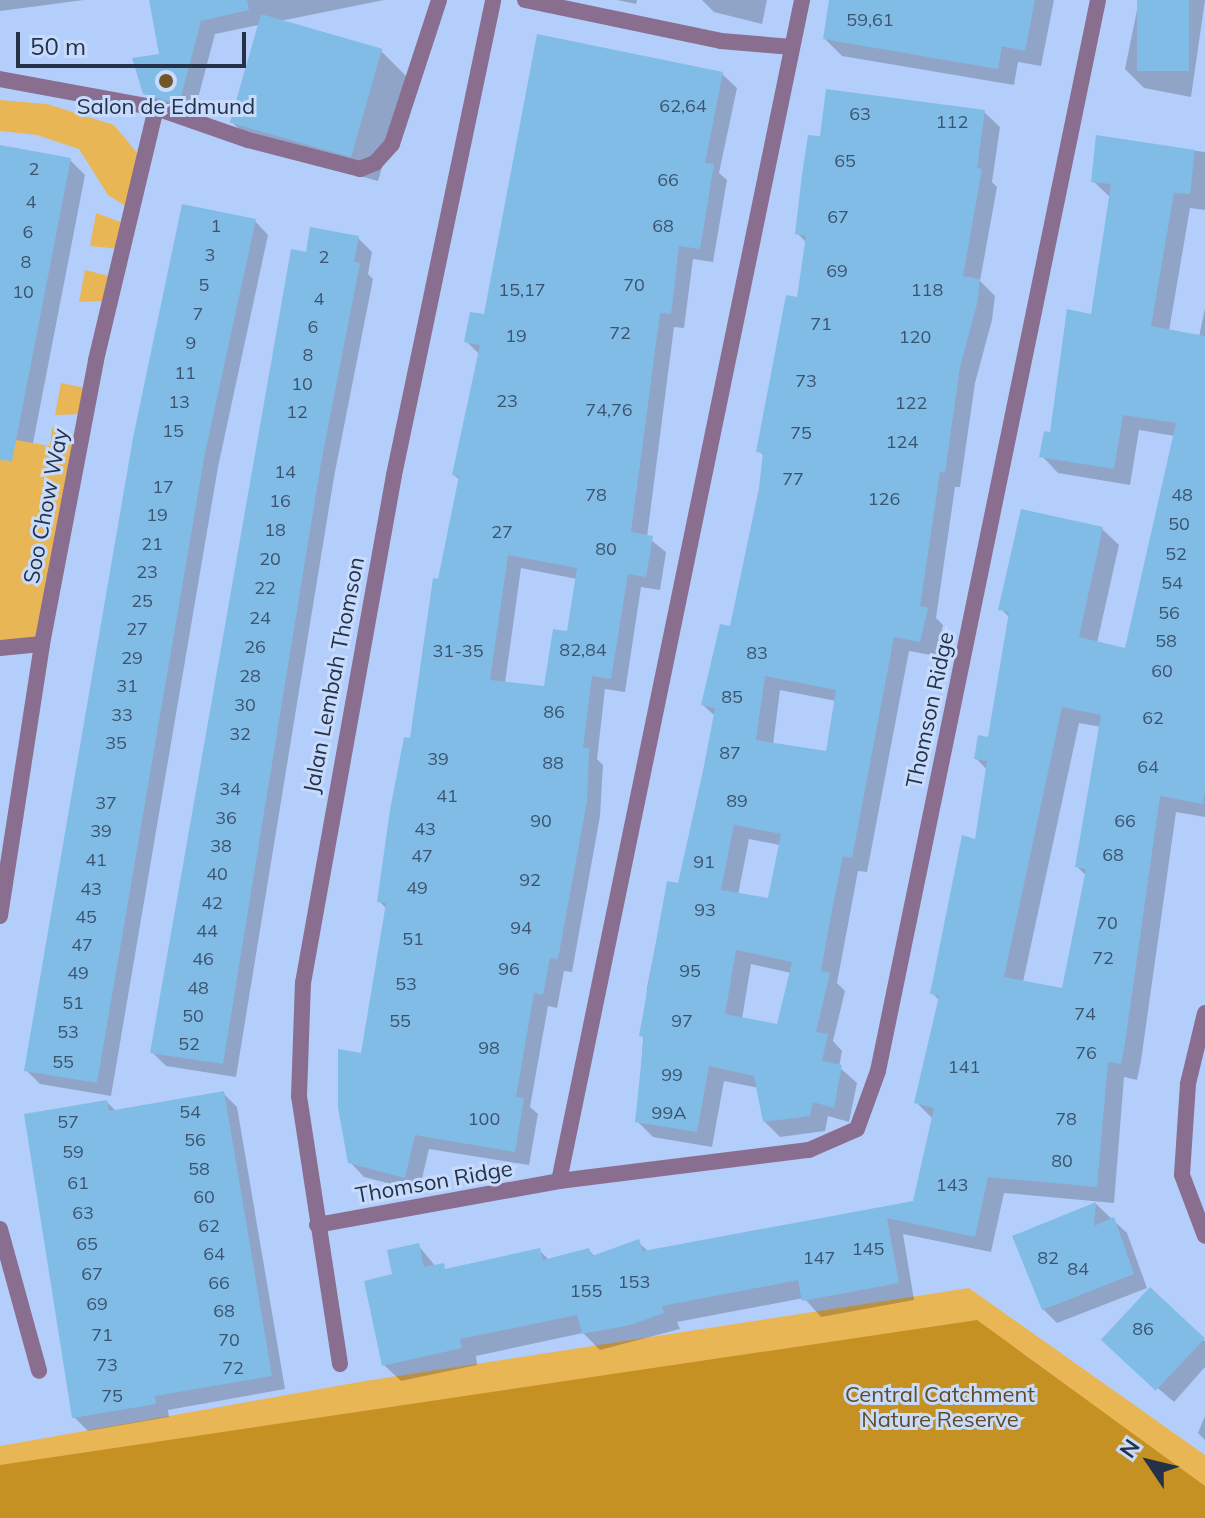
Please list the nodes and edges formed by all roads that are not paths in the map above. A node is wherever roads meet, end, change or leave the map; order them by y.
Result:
1 (439, 0) edge
2 (493, 0) edge
3 (525, 0) edge
4 (802, 0) edge
5 (1098, 0) edge
6 (792, 47) junction
7 (0, 79) edge
8 (156, 108) junction
9 (42, 644) junction
10 (0, 648) edge
11 (0, 916) edge
12 (1205, 1013) edge
13 (559, 1181) junction
14 (317, 1225) junction
15 (0, 1229) edge
16 (1205, 1236) edge
17 (340, 1364) dead end
18 (39, 1371) dead end

1 - 8 street
2 - 14 street, Jalan Lembah Thomson
3 - 6 street
4 - 6 street
5 - 13 street, Thomson Ridge
6 - 13 street
7 - 8 street
8 - 9 street, Soo Chow Way
9 - 10 street
9 - 11 street, Soo Chow Way
12 - 16 street
13 - 14 street, Thomson Ridge
14 - 17 street, Jalan Lembah Thomson
15 - 18 street

